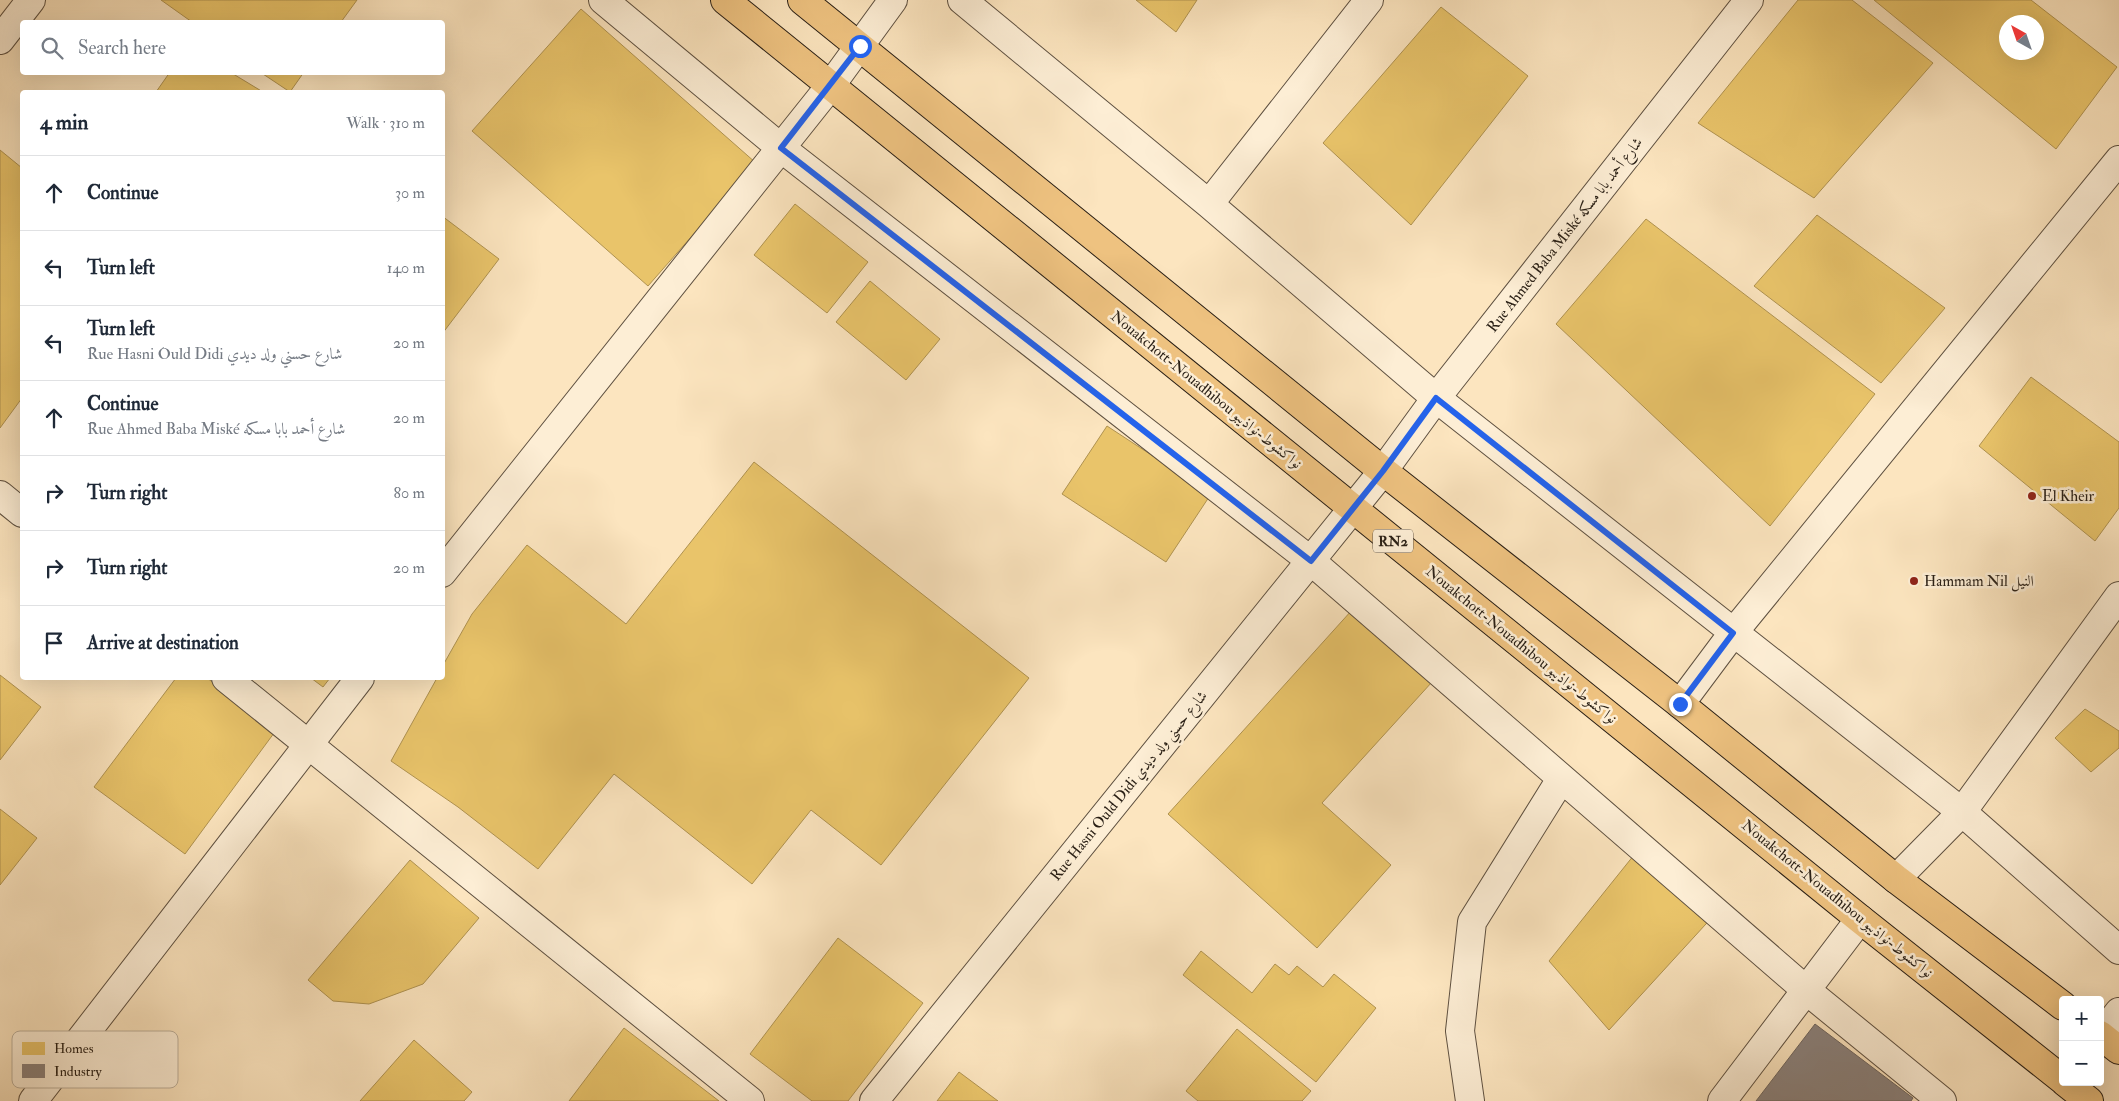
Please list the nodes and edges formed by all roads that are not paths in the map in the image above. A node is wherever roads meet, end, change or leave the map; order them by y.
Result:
1 (31, 0) edge
2 (603, 0) edge
3 (725, 0) edge
4 (802, 0) edge
5 (893, 0) edge
6 (962, 0) edge
7 (1369, 0) edge
8 (1749, 0) edge
9 (0, 40) edge
10 (860, 46) junction
11 (830, 86) junction
12 (781, 148) junction
13 (2119, 160) edge
14 (1209, 204) junction
15 (1436, 398) junction
16 (1383, 471) junction
17 (0, 495) edge
18 (1352, 508) junction
19 (20, 511) edge
20 (1311, 561) junction
21 (445, 569) edge
22 (2119, 596) edge
23 (1733, 633) junction
24 (228, 680) edge
25 (358, 680) edge
26 (1680, 704) junction
27 (307, 743) junction
28 (1561, 779) junction
29 (1962, 812) junction
30 (1896, 879) junction
31 (1860, 919) junction
32 (2119, 950) edge
33 (1806, 990) junction
34 (2059, 1003) edge
35 (2119, 1012) edge
36 (2104, 1030) edge
37 (87, 1031) edge
38 (2104, 1038) edge
39 (2119, 1050) edge
40 (2059, 1077) edge
41 (2070, 1086) edge
42 (43, 1088) edge
43 (33, 1101) edge
44 (750, 1101) edge
45 (874, 1101) edge
46 (1470, 1101) edge
47 (1722, 1101) edge
48 (1942, 1101) edge
49 (2089, 1101) edge

1 - 9 street
2 - 12 street
3 - 11 highway, Nouakchott-Nouadhibou نواكشوط-نواذيبو / RN2
4 - 10 highway
5 - 10 street
6 - 14 street
7 - 14 street
8 - 15 street, Rue Ahmed Baba Miské شارع أحمد بابا مسكه
10 - 11 street
10 - 16 highway
11 - 12 street
11 - 18 highway, Nouakchott-Nouadhibou نواكشوط-نواذيبو / RN2
12 - 20 street
12 - 21 street
13 - 23 street
14 - 15 street
15 - 16 street, Rue Ahmed Baba Miské شارع أحمد بابا مسكه
15 - 23 street
16 - 18 street, Rue Hasni Ould Didi شارع حسني ولد ديدي
16 - 26 highway
17 - 19 street
18 - 20 street, Rue Hasni Ould Didi شارع حسني ولد ديدي
18 - 31 highway, Nouakchott-Nouadhibou نواكشوط-نواذيبو / RN2
20 - 28 street
20 - 45 street, Rue Hasni Ould Didi شارع حسني ولد ديدي
22 - 29 street
23 - 26 street
23 - 29 street
24 - 27 street
25 - 27 street
26 - 30 highway
27 - 37 street
27 - 44 street
28 - 33 street
28 - 46 street
29 - 30 street
29 - 32 street
30 - 34 highway
31 - 33 street
31 - 40 highway, Nouakchott-Nouadhibou نواكشوط-نواذيبو / RN2
33 - 47 street
33 - 48 street
35 - 36 street
38 - 39 highway
41 - 49 highway, Nouakchott-Nouadhibou نواكشوط-نواذيبو / RN2
42 - 43 street

